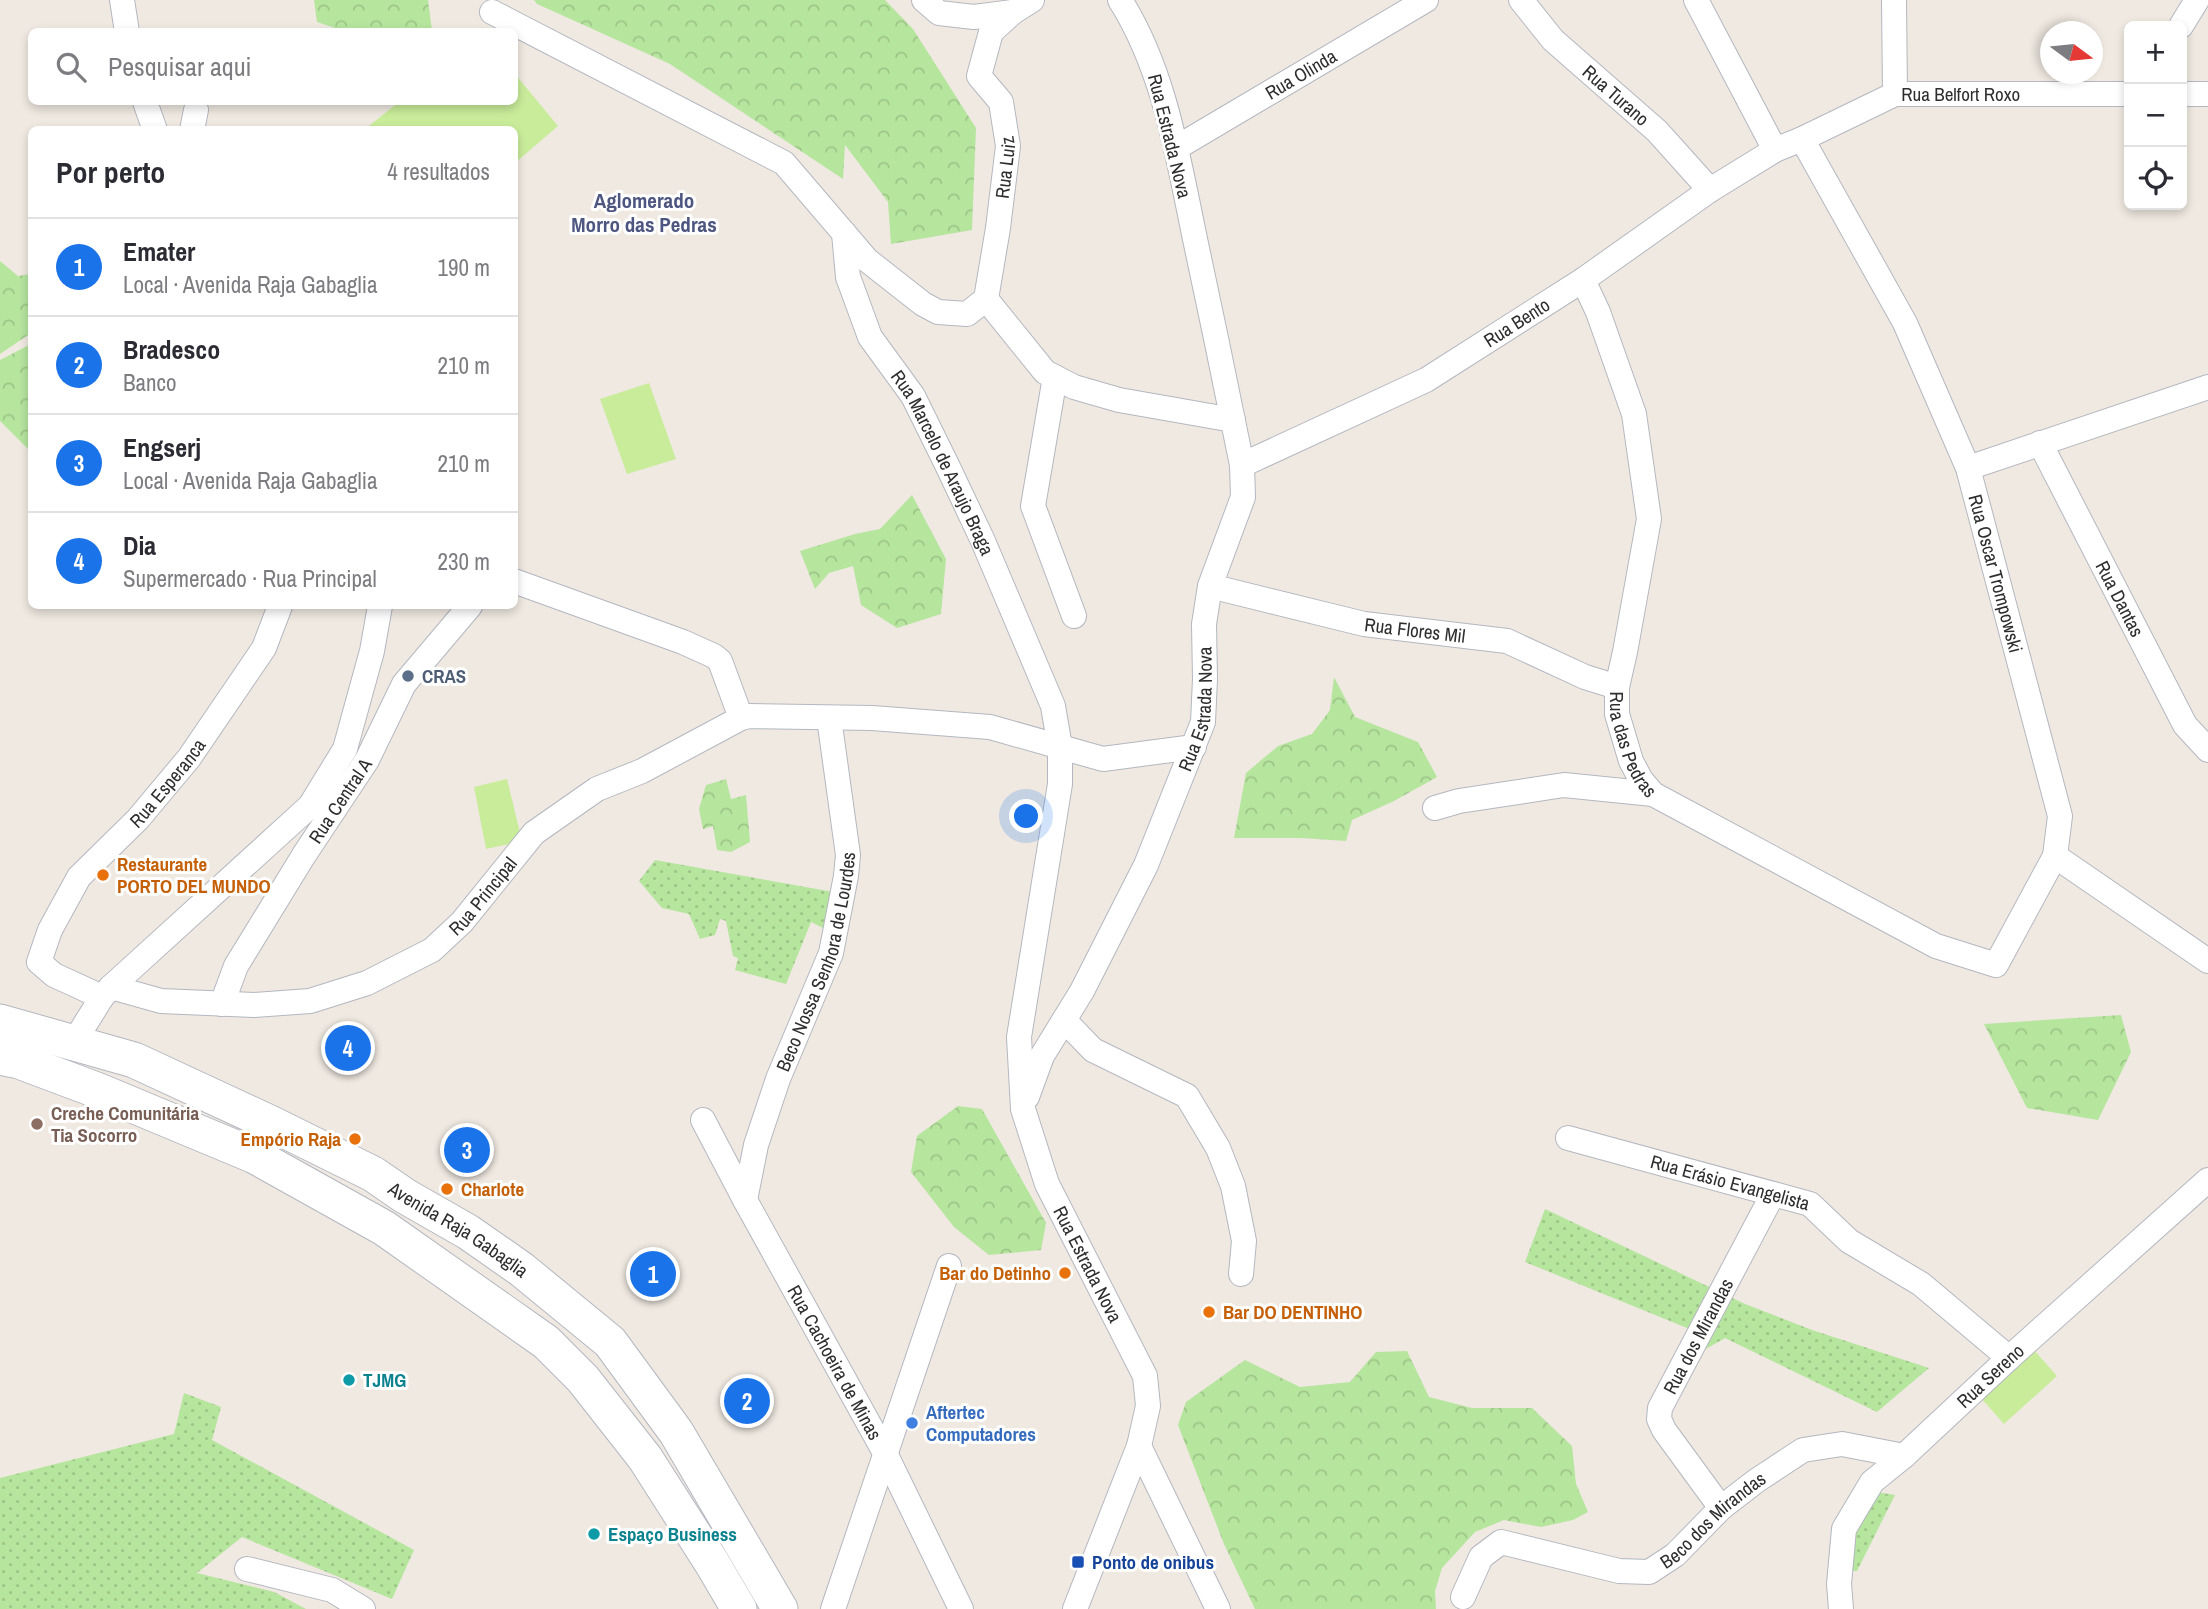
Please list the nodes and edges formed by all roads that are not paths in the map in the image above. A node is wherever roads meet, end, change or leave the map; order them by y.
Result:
1 (122, 0) edge
2 (924, 0) edge
3 (1121, 0) edge
4 (1426, 0) edge
5 (1521, 0) edge
6 (1696, 0) edge
7 (1894, 0) edge
8 (2197, 0) edge
9 (1022, 6) edge
10 (492, 12) dead end
11 (2184, 21) edge
12 (126, 28) edge
13 (1895, 94) junction
14 (2124, 94) edge
15 (2187, 94) edge
16 (2208, 94) edge
17 (146, 105) edge
18 (154, 126) edge
19 (1802, 139) junction
20 (1176, 148) junction
21 (1775, 150) junction
22 (1710, 190) junction
23 (844, 233) junction
24 (1583, 280) junction
25 (986, 299) junction
26 (1055, 377) junction
27 (2208, 387) edge
28 (1233, 421) junction
29 (2040, 443) junction
30 (1242, 465) junction
31 (1968, 468) junction
32 (518, 582) edge
33 (1210, 586) junction
34 (279, 609) edge
35 (379, 609) edge
36 (467, 609) edge
37 (1074, 616) dead end
38 (368, 663) junction
39 (404, 684) junction
40 (1616, 687) junction
41 (741, 718) junction
42 (829, 718) junction
43 (1060, 747) junction
44 (1194, 747) junction
45 (2208, 750) edge
46 (1653, 794) junction
47 (1436, 808) dead end
48 (2055, 856) junction
49 (2208, 961) edge
50 (104, 996) junction
51 (222, 1004) junction
52 (1064, 1020) junction
53 (0, 1022) edge
54 (74, 1042) junction
55 (107, 1052) junction
56 (0, 1057) edge
57 (1023, 1109) junction
58 (703, 1121) dead end
59 (1568, 1138) dead end
60 (2208, 1180) edge
61 (1773, 1194) junction
62 (745, 1200) junction
63 (949, 1266) dead end
64 (1241, 1273) dead end
65 (2009, 1358) junction
66 (1139, 1446) junction
67 (885, 1453) junction
68 (1904, 1456) junction
69 (1721, 1508) junction
70 (247, 1569) dead end
71 (1463, 1597) dead end
72 (363, 1609) edge
73 (739, 1609) edge
74 (780, 1609) edge
75 (833, 1609) edge
76 (961, 1609) edge
77 (1075, 1609) edge
78 (1218, 1609) edge
79 (1841, 1609) edge

1 - 12 street
2 - 9 street
3 - 20 street, Rua Estrada Nova
4 - 20 street, Rua Olinda
5 - 22 street, Rua Turano
6 - 21 street
7 - 13 street
8 - 11 street
9 - 25 street, Rua Luiz
10 - 23 street
13 - 14 street, Rua Belfort Roxo
13 - 19 street, Rua Belfort Roxo
15 - 16 street
17 - 18 street
19 - 21 street, Rua Belfort Roxo
19 - 31 street, Rua Oscar Trompowski
20 - 28 street, Rua Estrada Nova
21 - 22 street, Rua Bento
22 - 24 street, Rua Bento
23 - 25 street
23 - 43 street, Rua Marcelo de Araujo Braga
24 - 30 street, Rua Bento
24 - 40 street, Rua das Pedras
25 - 26 street
26 - 28 street
26 - 37 street
27 - 29 street
28 - 30 street, Rua Estrada Nova
29 - 31 street
29 - 45 street, Rua Dantas
30 - 33 street, Rua Estrada Nova
31 - 48 street, Rua Oscar Trompowski
32 - 41 street
33 - 40 street, Rua Flores Mil
33 - 44 street, Rua Estrada Nova
34 - 50 street, Rua Esperanca
35 - 38 street
36 - 39 street, Rua Central A
38 - 39 street
38 - 50 street
39 - 51 street, Rua Central A
40 - 46 street, Rua das Pedras
41 - 42 street, Rua Principal
41 - 51 street, Rua Principal
42 - 43 street, Rua Principal
42 - 62 street, Beco Nossa Senhora de Lourdes
43 - 44 street
43 - 57 street, Rua Marcelo de Araujo Braga
44 - 52 street, Rua Estrada Nova
46 - 47 street
46 - 48 street, Rua das Pedras
48 - 49 street
50 - 51 street, Rua Principal
50 - 54 street
50 - 55 street
52 - 57 street, Rua Estrada Nova
52 - 64 street
53 - 54 main road, Avenida Raja Gabaglia
54 - 55 main road, Avenida Raja Gabaglia
55 - 74 main road, Avenida Raja Gabaglia
56 - 73 main road, Avenida Raja Gabaglia
57 - 66 street, Rua Estrada Nova
58 - 62 street, Rua Cachoeira de Minas
59 - 61 street, Rua Erásio Evangelista
60 - 65 street, Rua Sereno
61 - 65 street, Rua Erásio Evangelista
61 - 69 street, Rua dos Mirandas
62 - 67 street, Rua Cachoeira de Minas
63 - 67 street
65 - 68 street, Rua Sereno
66 - 77 street
66 - 78 street
67 - 75 street
67 - 76 street, Rua Cachoeira de Minas
68 - 69 street, Beco dos Mirandas
68 - 79 street, Rua Sereno
69 - 71 street, Beco dos Mirandas
70 - 72 street

